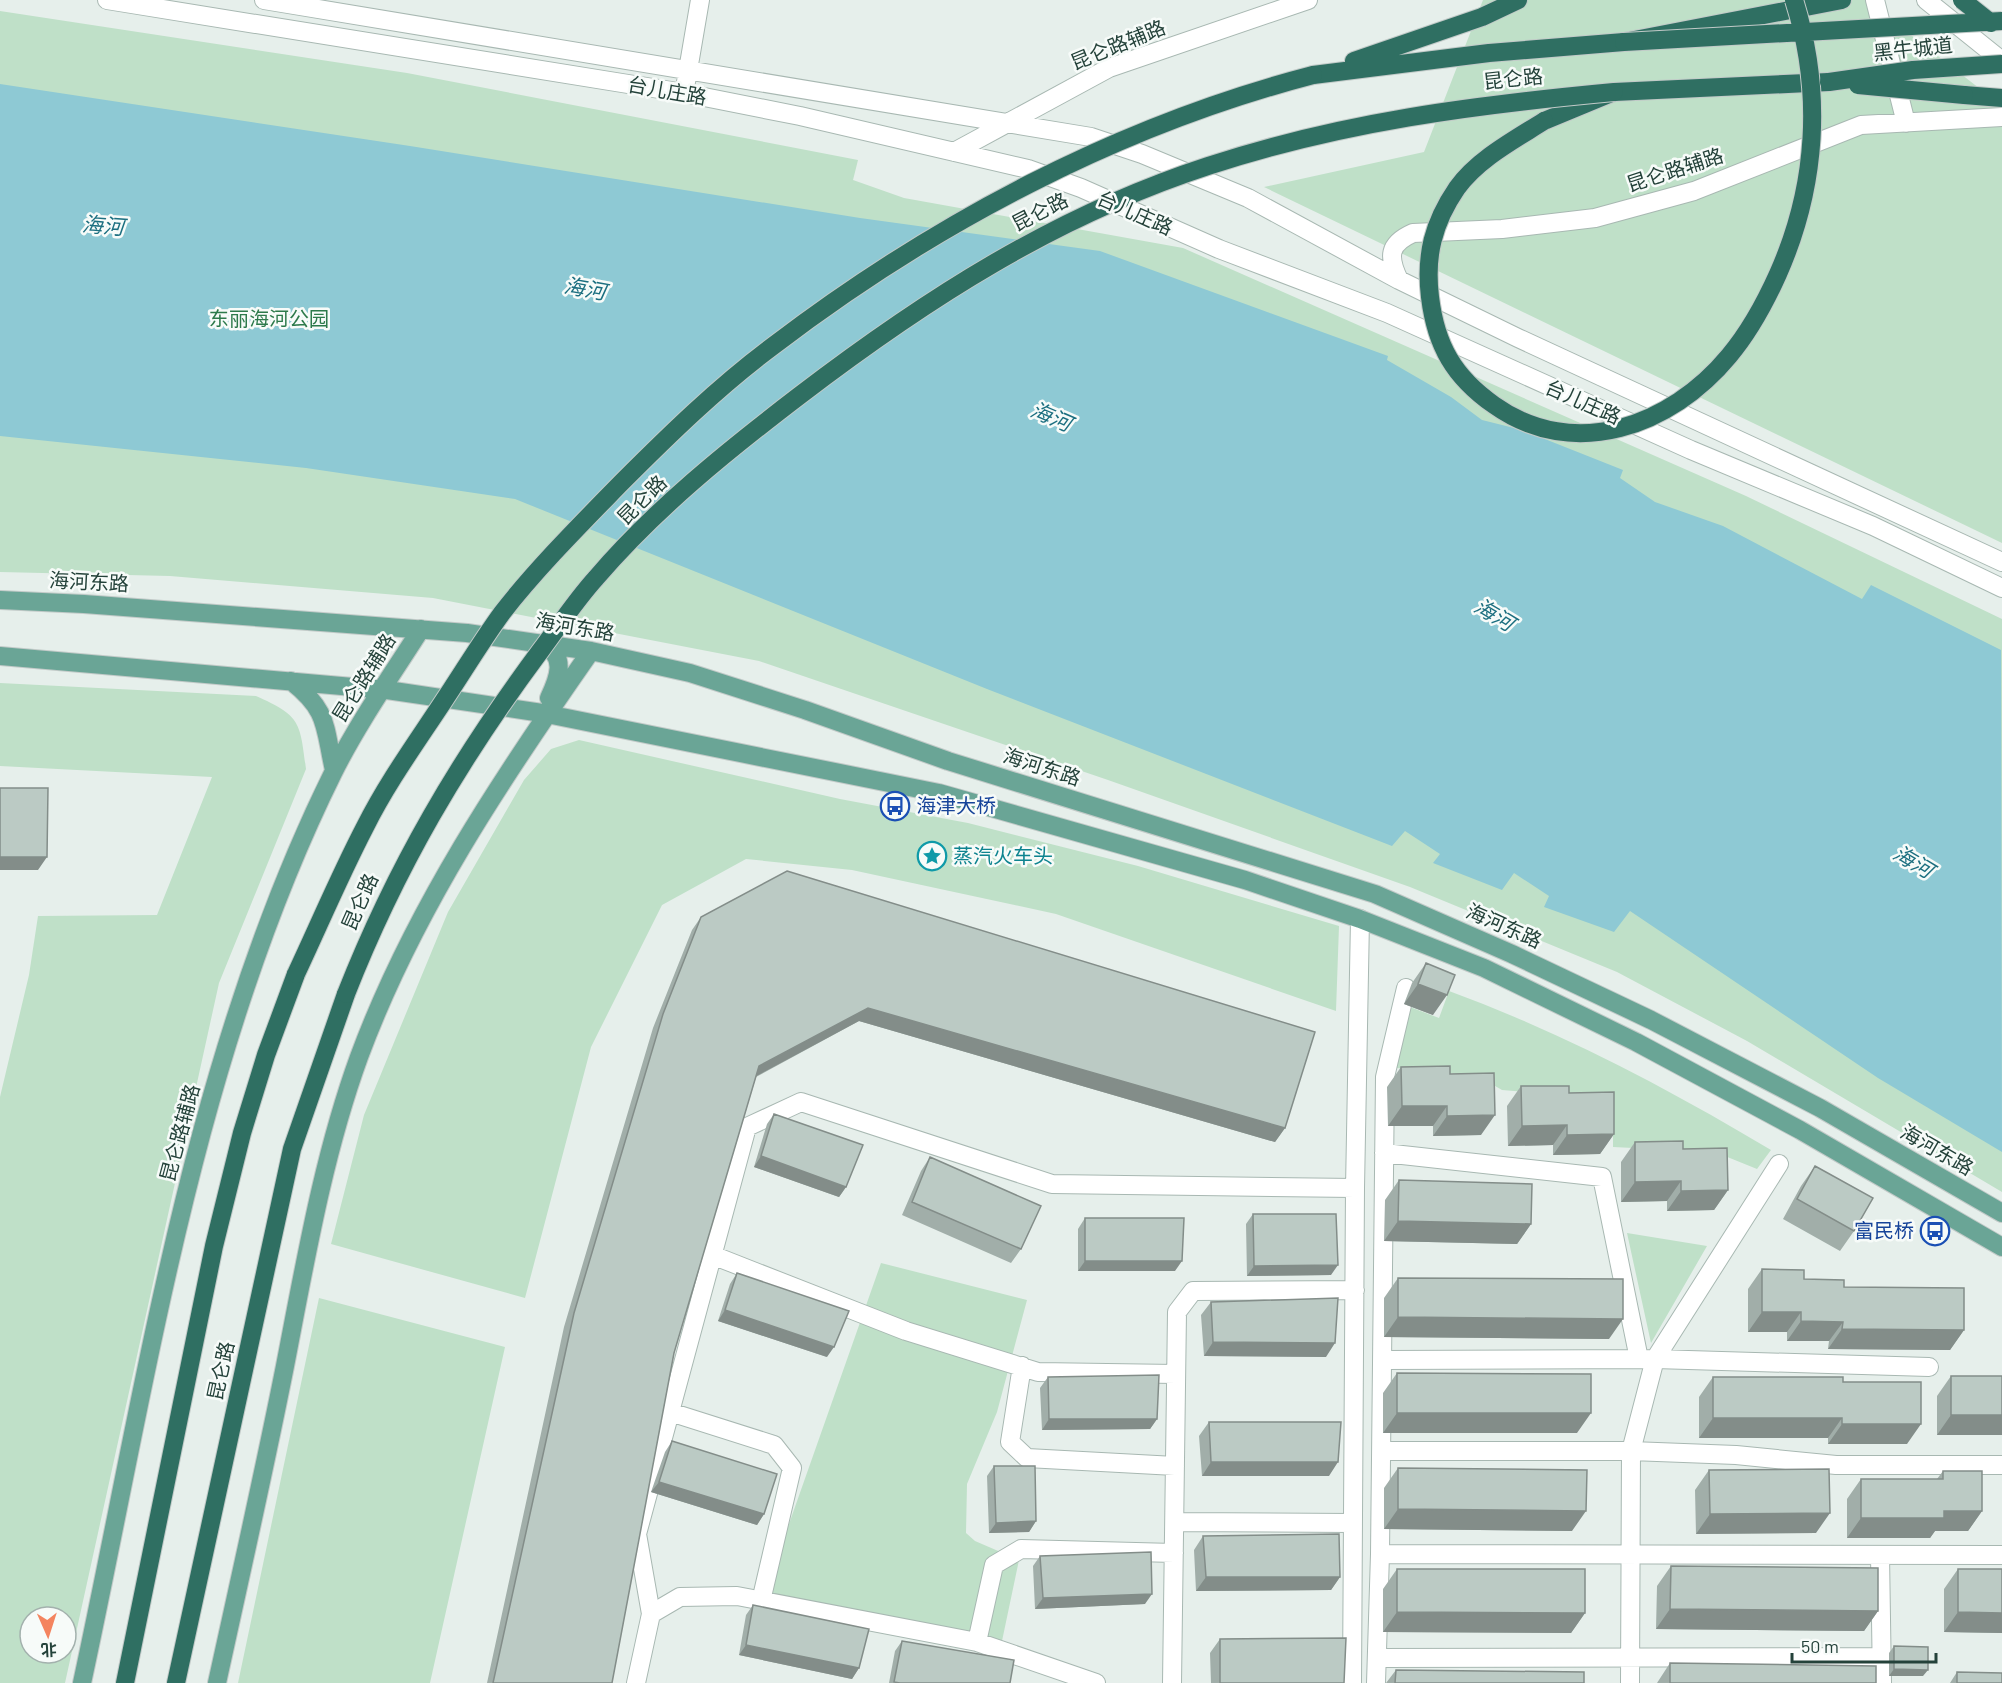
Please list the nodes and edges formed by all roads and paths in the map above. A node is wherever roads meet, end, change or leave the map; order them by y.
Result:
1 (107, 0) edge
2 (264, 0) edge
3 (700, 0) edge
4 (1308, 0) edge
5 (1518, 0) edge
6 (1794, 0) edge
7 (1842, 0) edge
8 (1875, 0) edge
9 (1926, 0) edge
10 (1962, 0) edge
11 (2002, 21) edge
12 (2002, 32) edge
13 (1624, 42) junction
14 (2002, 62) edge
15 (688, 72) junction
16 (1312, 75) junction
17 (1829, 82) junction
18 (1614, 92) junction
19 (684, 93) junction
20 (2002, 98) edge
21 (2002, 117) edge
22 (1008, 121) junction
23 (1906, 123) junction
24 (954, 152) junction
25 (1399, 280) junction
26 (2002, 562) edge
27 (2002, 588) edge
28 (0, 600) edge
29 (421, 629) junction
30 (467, 633) junction
31 (542, 644) junction
32 (591, 651) junction
33 (0, 656) edge
34 (291, 681) junction
35 (385, 690) junction
36 (544, 713) junction
37 (603, 725) junction
38 (528, 744) junction
39 (334, 771) junction
40 (1360, 919) junction
41 (1406, 988) dead end
42 (1384, 1153) junction
43 (1779, 1164) dead end
44 (1355, 1188) junction
45 (2002, 1213) edge
46 (2002, 1247) edge
47 (712, 1255) junction
48 (1355, 1290) junction
49 (1646, 1359) junction
50 (1383, 1360) junction
51 (1022, 1366) junction
52 (1929, 1367) dead end
53 (1176, 1374) junction
54 (670, 1412) junction
55 (1381, 1451) junction
56 (1631, 1451) junction
57 (2002, 1465) edge
58 (1175, 1466) junction
59 (1175, 1522) junction
60 (1353, 1523) junction
61 (1174, 1553) junction
62 (1380, 1554) junction
63 (1631, 1554) junction
64 (1880, 1555) junction
65 (2002, 1555) edge
66 (761, 1601) junction
67 (651, 1614) junction
68 (977, 1641) junction
69 (1882, 1657) junction
70 (1377, 1658) junction
71 (1630, 1658) junction
72 (82, 1683) edge
73 (125, 1683) edge
74 (176, 1683) edge
75 (217, 1683) edge
76 (636, 1683) edge
77 (1096, 1683) edge
78 (1172, 1683) edge
79 (1352, 1683) edge
80 (1376, 1683) edge
81 (1630, 1683) edge
82 (1882, 1683) edge

1 - 19 street, 台儿庄路
2 - 15 street, 台儿庄路
3 - 15 street
4 - 22 street, 昆仑路辅路
5 - 16 highway
6 - 18 highway, bridge
7 - 13 highway, bridge
8 - 23 street
9 - 14 street
10 - 12 highway, bridge
11 - 13 highway, 黑牛城道, bridge
13 - 16 highway, 昆仑路
14 - 17 highway, 黑牛城道, bridge
15 - 19 street
15 - 22 street, 台儿庄路
16 - 73 highway, 昆仑路, bridge
17 - 18 highway, 昆仑路, bridge
17 - 20 highway, bridge
18 - 74 highway, 昆仑路, bridge
19 - 24 street, 台儿庄路
21 - 23 street, 昆仑路辅路
22 - 24 street, 昆仑路辅路
22 - 25 street, 台儿庄路
23 - 25 street, 昆仑路辅路
24 - 27 street, 台儿庄路
25 - 26 street, 台儿庄路
28 - 29 main road, 海河东路
29 - 30 main road, 海河东路
29 - 35 main road, 昆仑路辅路
30 - 31 main road, 海河东路
30 - 35 main road
31 - 32 main road, 海河东路
31 - 36 main road
32 - 36 main road
32 - 45 main road, 海河东路
33 - 34 main road
34 - 35 main road
34 - 39 main road
35 - 36 main road
35 - 39 main road, 昆仑路辅路
36 - 37 main road
36 - 38 main road
37 - 38 main road
37 - 40 main road
38 - 75 main road
39 - 72 main road, 昆仑路辅路
40 - 44 street
40 - 46 main road
41 - 42 street
42 - 49 street
42 - 50 street
43 - 49 street
44 - 47 street
44 - 48 street
47 - 51 street
47 - 54 street
48 - 53 street
48 - 60 street
49 - 50 street
49 - 52 street
49 - 56 street
50 - 55 street
51 - 53 street
51 - 58 street
53 - 58 street
54 - 66 street
54 - 67 street
55 - 56 street
55 - 62 street
56 - 57 street
56 - 63 street
58 - 59 street
59 - 60 street
59 - 61 street
60 - 79 street
61 - 68 street
61 - 78 street
62 - 63 street
62 - 70 street
63 - 64 street
63 - 71 street
64 - 65 street
64 - 69 street
66 - 67 street
66 - 68 street
67 - 76 street
68 - 77 street
69 - 71 street
69 - 82 street
70 - 71 street
70 - 80 street
71 - 81 street

